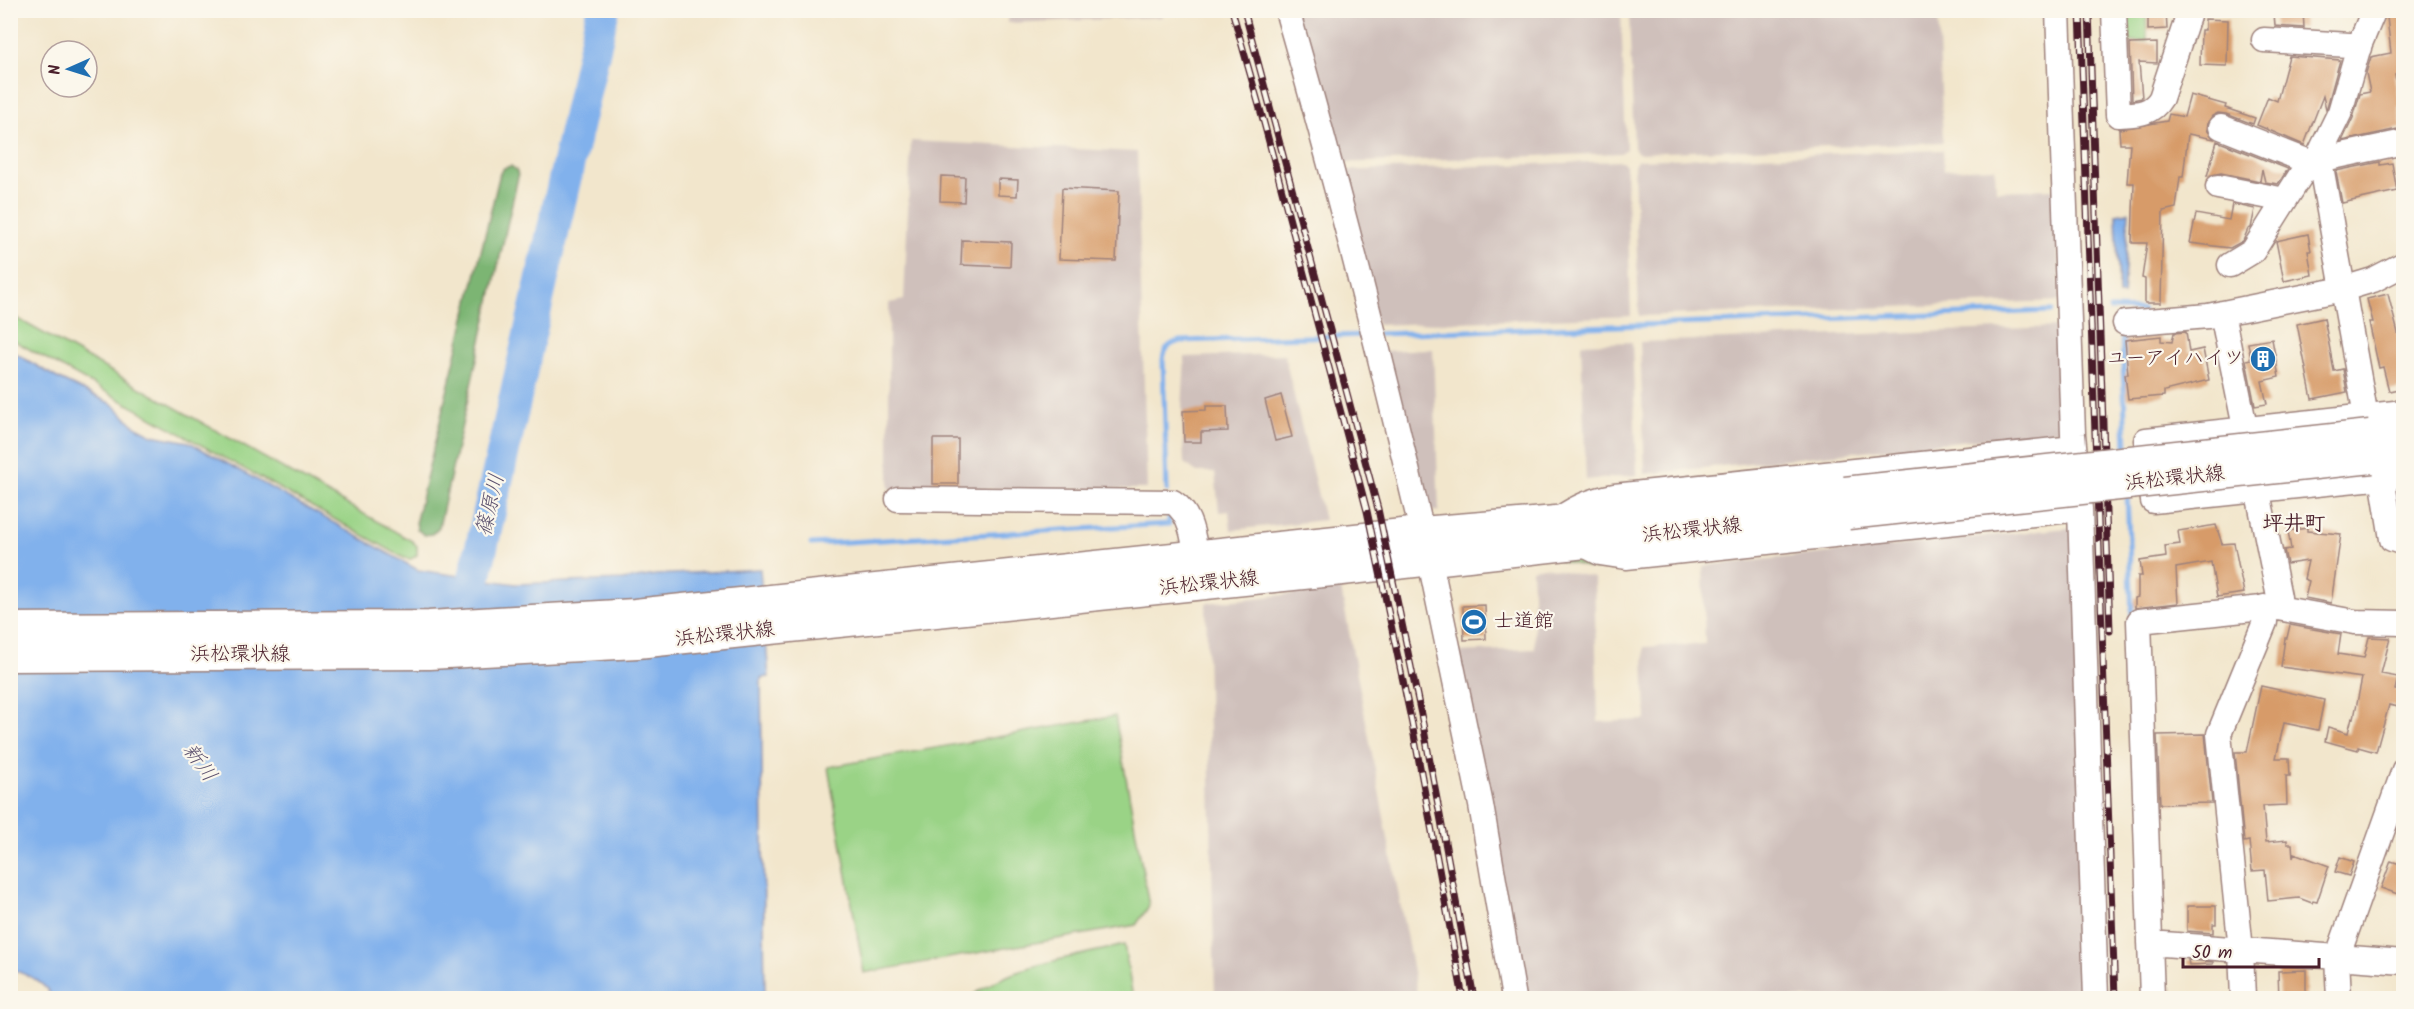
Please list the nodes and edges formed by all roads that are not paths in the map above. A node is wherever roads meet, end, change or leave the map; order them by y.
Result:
1 (1287, 10) edge
2 (2058, 10) edge
3 (2114, 10) edge
4 (2190, 10) edge
5 (2374, 10) edge
6 (2264, 40) dead end
7 (2359, 48) junction
8 (2221, 127) dead end
9 (2403, 142) edge
10 (2314, 161) junction
11 (2218, 187) dead end
12 (2285, 200) junction
13 (2403, 264) edge
14 (2230, 265) dead end
15 (2343, 289) junction
16 (2222, 313) junction
17 (2125, 323) dead end
18 (2403, 412) edge
19 (2245, 430) junction
20 (2403, 432) edge
21 (2074, 448) junction
22 (2379, 452) edge
23 (2403, 456) edge
24 (2258, 490) junction
25 (898, 500) dead end
26 (1847, 503) junction
27 (2079, 509) junction
28 (1556, 521) junction
29 (1579, 542) junction
30 (2403, 543) edge
31 (1426, 547) junction
32 (1213, 564) junction
33 (2272, 607) junction
34 (784, 615) junction
35 (2403, 623) edge
36 (10, 628) edge
37 (10, 656) edge
38 (2403, 770) edge
39 (2150, 943) junction
40 (2241, 950) junction
41 (2337, 958) junction
42 (2403, 962) edge
43 (1514, 999) edge
44 (2096, 999) edge
45 (2152, 999) edge
46 (2242, 999) edge
47 (2339, 999) edge

1 - 31 street
2 - 21 street
3 - 4 street
5 - 7 street
6 - 7 street
7 - 10 street
8 - 10 street
9 - 10 street
10 - 12 street
10 - 15 street
11 - 12 street
12 - 14 street
13 - 15 street
15 - 16 street
15 - 22 street
16 - 17 street
16 - 19 street
18 - 22 street
19 - 22 street
19 - 24 street
19 - 24 street
20 - 22 main road, 浜松環状線
21 - 27 street
21 - 28 street
22 - 23 main road, 浜松環状線
22 - 24 street
22 - 26 main road, 浜松環状線, bridge
22 - 30 street
24 - 33 street
25 - 32 street
26 - 28 main road, 浜松環状線
26 - 29 main road, 浜松環状線
27 - 29 street
27 - 44 street
28 - 31 main road, 浜松環状線
29 - 31 main road, 浜松環状線
31 - 32 main road, 浜松環状線
31 - 43 street
32 - 34 main road, 浜松環状線
33 - 35 street
33 - 39 street
33 - 40 street
34 - 36 main road, 浜松環状線
34 - 37 main road, 浜松環状線
38 - 41 street
39 - 40 street
39 - 45 street
40 - 41 street
40 - 46 street
41 - 42 street
41 - 47 street

